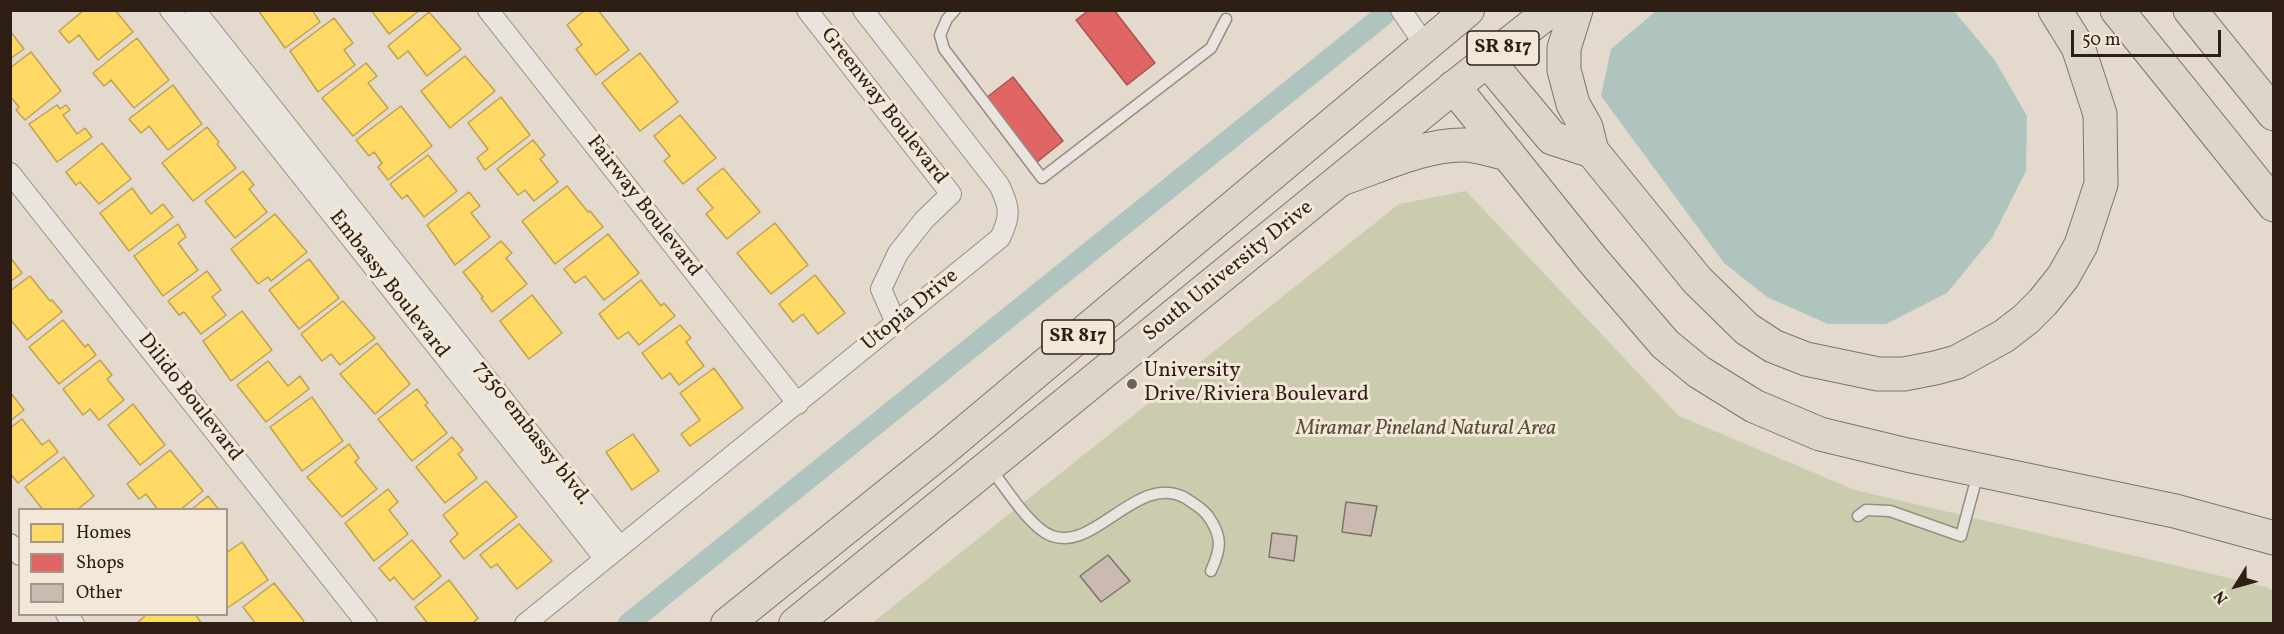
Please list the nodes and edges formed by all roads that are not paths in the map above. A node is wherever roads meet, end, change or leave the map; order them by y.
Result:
1 (170, 10) edge
2 (195, 10) edge
3 (488, 10) edge
4 (807, 10) edge
5 (863, 10) edge
6 (955, 10) edge
7 (1401, 10) edge
8 (1551, 10) edge
9 (1576, 10) edge
10 (2055, 10) edge
11 (2117, 10) edge
12 (2190, 10) edge
13 (1454, 15) edge
14 (1226, 19) dead end
15 (1425, 45) junction
16 (1487, 60) junction
17 (1454, 87) junction
18 (2274, 114) edge
19 (1592, 152) junction
20 (1508, 154) junction
21 (10, 173) edge
22 (1344, 178) junction
23 (2274, 205) edge
24 (896, 324) junction
25 (798, 404) junction
26 (989, 466) junction
27 (1978, 470) junction
28 (1858, 516) dead end
29 (2274, 538) edge
30 (613, 553) junction
31 (1211, 571) dead end
32 (367, 624) edge
33 (525, 624) edge
34 (727, 624) edge
35 (795, 624) edge

1 - 30 street, Embassy Boulevard
2 - 30 street, 7350 embassy blvd.
3 - 25 street, Fairway Boulevard
4 - 24 street, Greenway Boulevard
5 - 24 street, Utopia Drive
6 - 14 lane
7 - 15 street
8 - 16 main road, South University Drive / SR 817
9 - 19 highway
10 - 19 highway
11 - 23 highway
12 - 18 highway
13 - 15 main road, SR 817
13 - 16 main road
15 - 17 main road
15 - 34 main road, SR 817
16 - 17 main road, South University Drive / SR 817
16 - 19 highway
17 - 20 highway
17 - 22 main road, South University Drive / SR 817
20 - 22 highway
20 - 27 highway
21 - 32 street, Dilido Boulevard
22 - 26 main road, South University Drive / SR 817
24 - 25 street, Utopia Drive
25 - 30 street, Utopia Drive
26 - 31 lane
26 - 35 main road, South University Drive / SR 817
27 - 28 lane
27 - 29 highway
30 - 33 street, Utopia Drive

